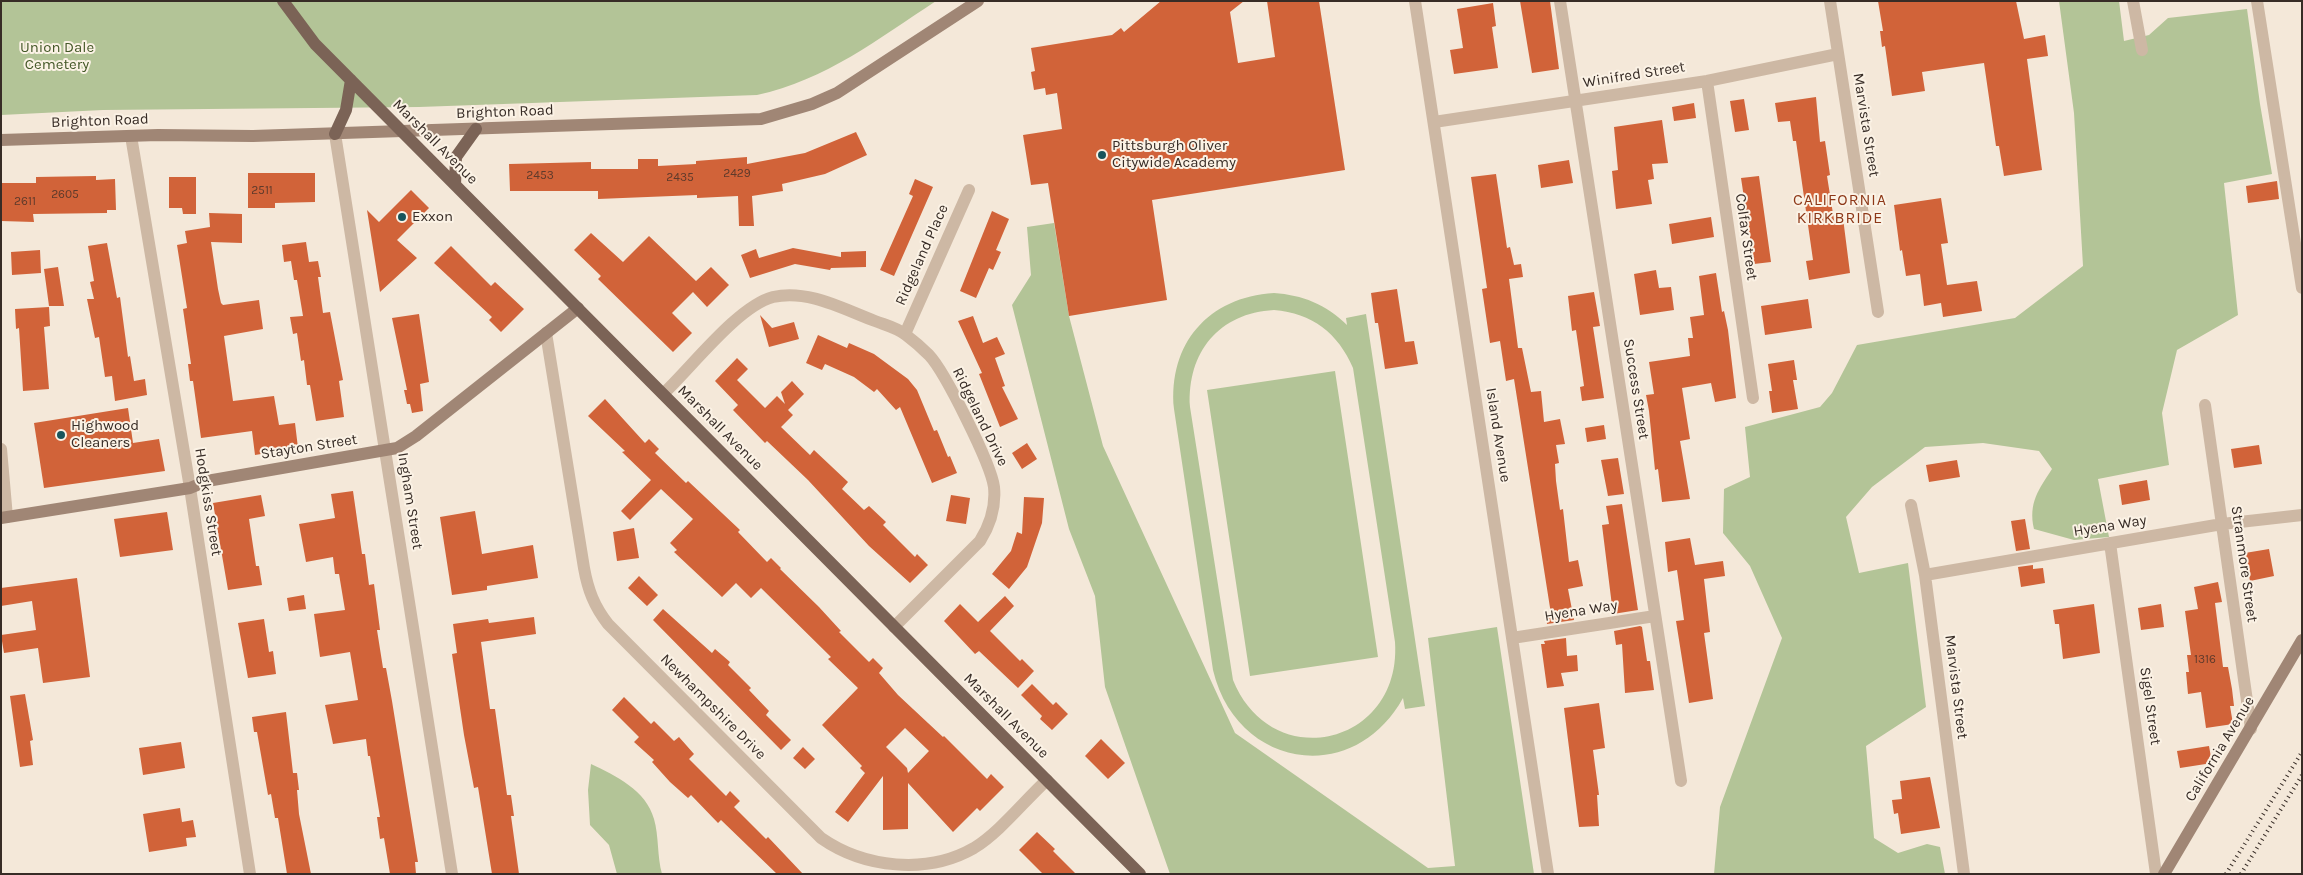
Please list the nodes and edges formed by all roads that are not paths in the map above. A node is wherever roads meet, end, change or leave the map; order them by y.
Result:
1 (283, 1) edge
2 (978, 1) edge
3 (1415, 1) edge
4 (1560, 1) edge
5 (1830, 1) edge
6 (2133, 1) edge
7 (2257, 1) edge
8 (2142, 50) dead end
9 (1838, 54) junction
10 (351, 80) junction
11 (1707, 81) junction
12 (1574, 101) junction
13 (1434, 122) junction
14 (476, 129) junction
15 (402, 132) junction
16 (335, 134) junction
17 (131, 136) junction
18 (1, 140) edge
19 (455, 185) junction
20 (969, 190) dead end
21 (2302, 288) edge
22 (578, 308) junction
23 (1878, 312) dead end
24 (546, 333) junction
25 (905, 334) junction
26 (663, 394) junction
27 (1753, 398) dead end
28 (2205, 405) dead end
29 (1, 449) edge
30 (385, 451) junction
31 (190, 488) junction
32 (1911, 505) dead end
33 (2302, 514) edge
34 (4, 517) edge
35 (2222, 524) junction
36 (2110, 543) junction
37 (1925, 575) junction
38 (1655, 616) junction
39 (894, 626) junction
40 (1512, 638) junction
41 (2302, 640) edge
42 (2251, 729) junction
43 (1047, 780) junction
44 (1681, 781) dead end
45 (250, 874) edge
46 (452, 874) edge
47 (1140, 874) edge
48 (1548, 874) edge
49 (1964, 874) edge
50 (2156, 874) edge
51 (2164, 874) edge

1 - 10 main road, Marshall Avenue
2 - 14 street, Brighton Road
3 - 13 street, Island Avenue
4 - 12 street, Success Street
5 - 9 street, Marvista Street
6 - 8 street
7 - 21 street
9 - 11 street, Winifred Street
9 - 23 street, Marvista Street
10 - 15 main road, Marshall Avenue
10 - 16 main road
11 - 12 street, Winifred Street
11 - 27 street, Colfax Street
12 - 13 street, Winifred Street
12 - 38 street, Success Street
13 - 40 street, Island Avenue
14 - 15 street, Brighton Road
14 - 19 main road
15 - 16 street, Brighton Road
15 - 19 main road, Marshall Avenue
16 - 17 street, Brighton Road
16 - 30 street, Ingham Street
17 - 18 street, Brighton Road
17 - 31 street, Hodgkiss Street
19 - 22 main road, Marshall Avenue
20 - 25 street, Ridgeland Place
22 - 24 street, Stayton Street
22 - 26 main road, Marshall Avenue
24 - 30 street, Stayton Street
24 - 43 street, Newhampshire Drive
25 - 26 street, Ridgeland Drive
25 - 39 street, Ridgeland Drive
26 - 39 main road, Marshall Avenue
28 - 35 street, Stranmore Street
29 - 34 street
30 - 31 street, Stayton Street
30 - 46 street, Ingham Street
31 - 34 street, Stayton Street
31 - 45 street, Hodgkiss Street
32 - 37 street, Marvista Street
33 - 35 street, Hyena Way
35 - 36 street, Hyena Way
35 - 42 street, Stranmore Street
36 - 37 street, Hyena Way
36 - 50 street, Sigel Street
37 - 49 street, Marvista Street
38 - 40 street, Hyena Way
38 - 44 street, Success Street
39 - 43 main road, Marshall Avenue
40 - 48 street, Island Avenue
41 - 42 street, California Avenue
42 - 51 street, California Avenue
43 - 47 main road, Marshall Avenue

